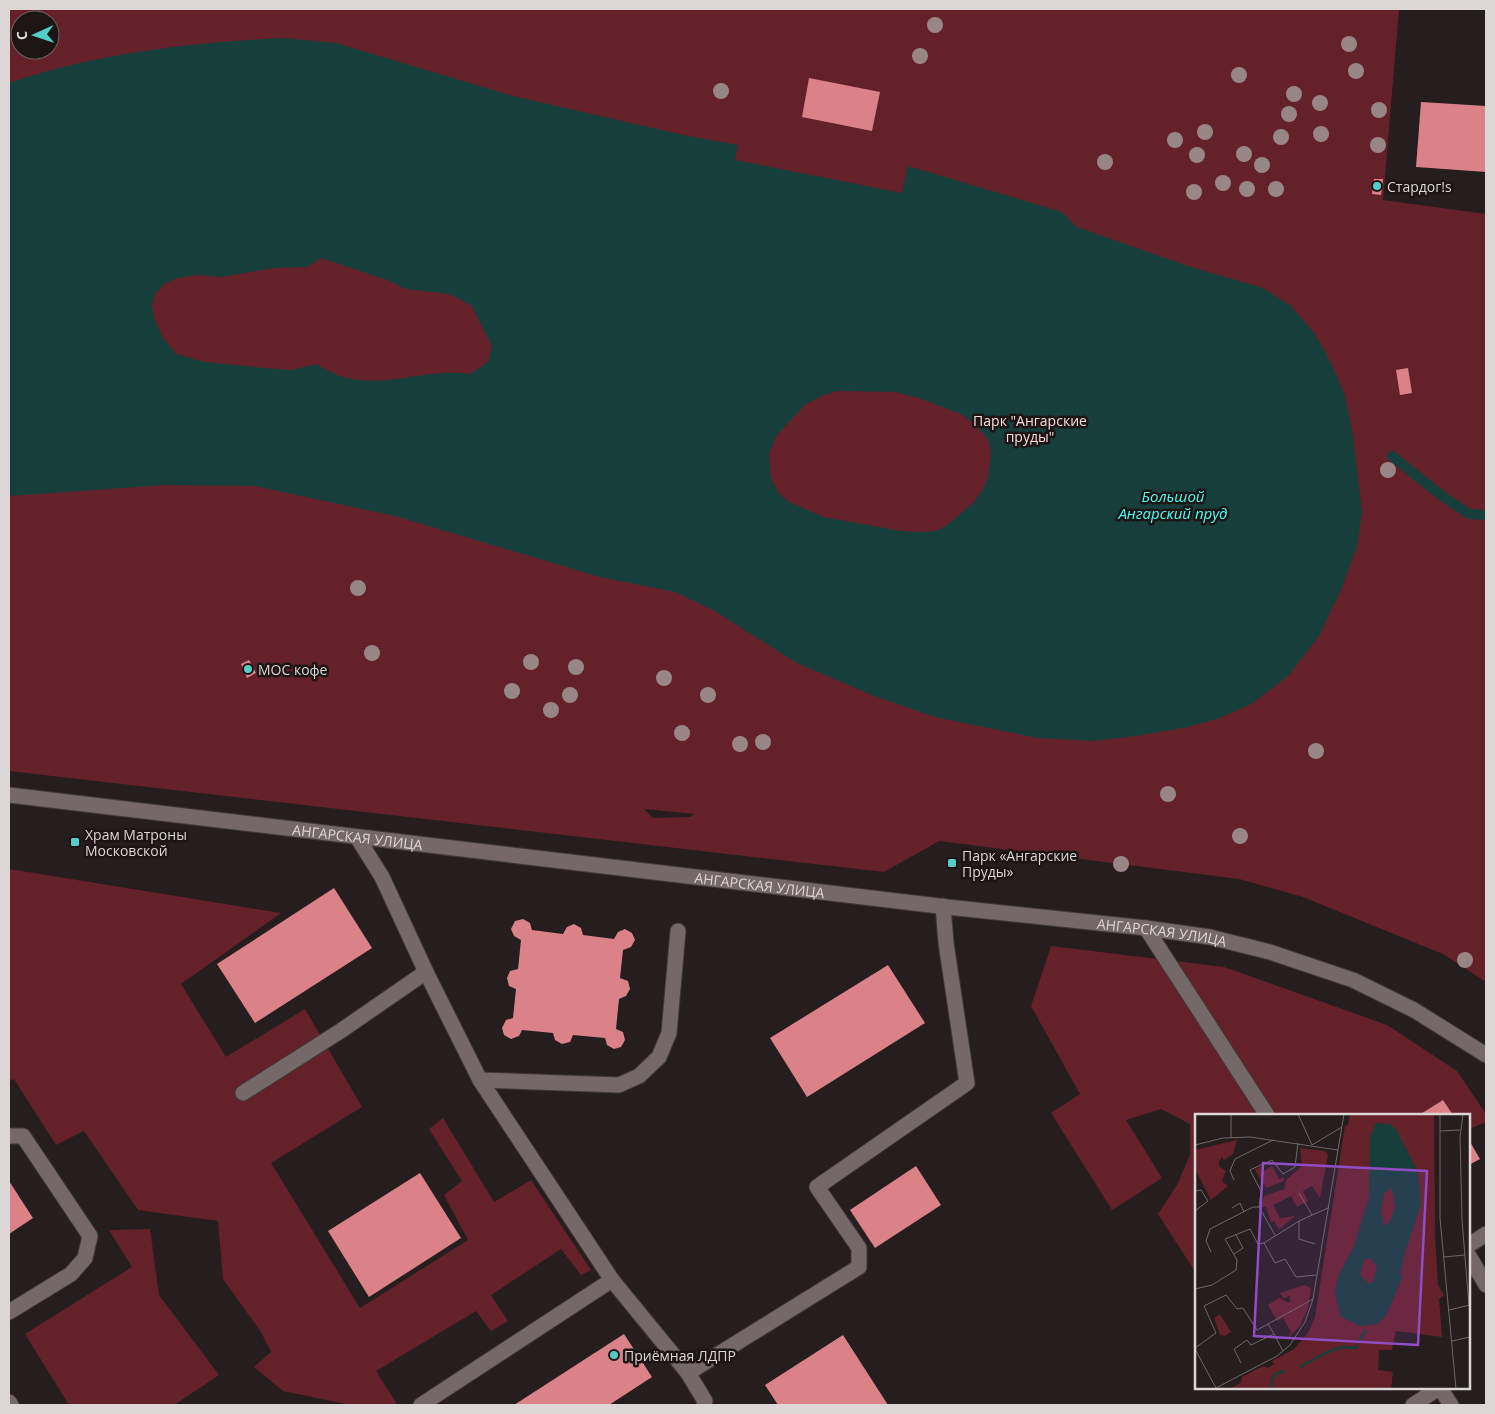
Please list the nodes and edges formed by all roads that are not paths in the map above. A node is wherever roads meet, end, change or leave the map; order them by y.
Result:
1 (9, 795) edge
2 (357, 837) junction
3 (943, 906) junction
4 (1146, 928) junction
5 (678, 930) dead end
6 (426, 972) junction
7 (1486, 1055) edge
8 (480, 1080) junction
9 (243, 1093) dead end
10 (1266, 1114) edge
11 (9, 1136) edge
12 (1486, 1234) edge
13 (1470, 1244) edge
14 (1470, 1258) edge
15 (612, 1280) junction
16 (1486, 1285) edge
17 (9, 1312) edge
18 (688, 1373) junction
19 (1437, 1389) edge
20 (1440, 1389) edge
21 (9, 1402) edge
22 (11, 1405) edge
23 (421, 1405) edge
24 (704, 1405) edge
25 (1413, 1405) edge
26 (1451, 1405) edge

1 - 2 street, АНГАРСКАЯ УЛИЦА
2 - 3 street, АНГАРСКАЯ УЛИЦА
2 - 6 street
3 - 4 street, АНГАРСКАЯ УЛИЦА
3 - 18 street
4 - 7 street, АНГАРСКАЯ УЛИЦА
4 - 10 street
5 - 8 street
6 - 8 street
6 - 9 street
8 - 15 street
11 - 17 street
12 - 13 street
14 - 16 street
15 - 18 street
15 - 23 street
18 - 24 street
19 - 25 street
20 - 26 street
21 - 22 street

